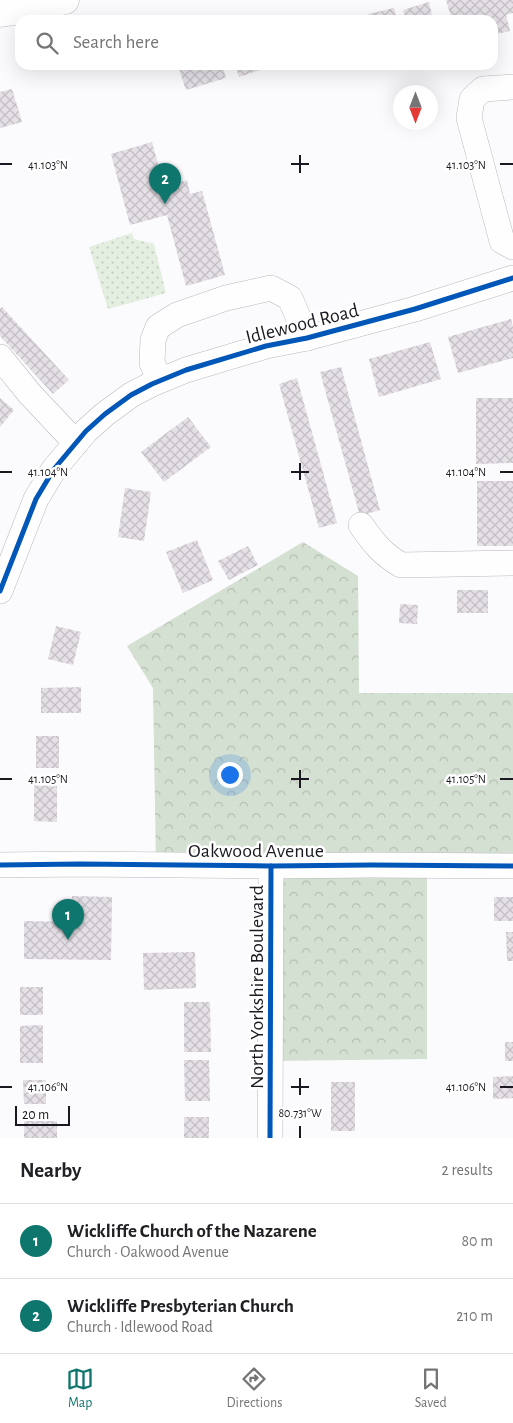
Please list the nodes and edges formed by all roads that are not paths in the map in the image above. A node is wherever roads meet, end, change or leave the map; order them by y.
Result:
1 (65, 0) edge
2 (0, 13) edge
3 (513, 87) edge
4 (513, 247) edge
5 (513, 278) edge
6 (307, 338) junction
7 (0, 357) edge
8 (160, 380) junction
9 (76, 443) junction
10 (361, 525) dead end
11 (8, 544) edge
12 (513, 563) edge
13 (0, 591) edge
14 (0, 865) edge
15 (271, 866) junction
16 (513, 866) edge
17 (270, 1138) edge

1 - 2 main road
3 - 4 street
5 - 6 street, Idlewood Road
6 - 8 street, Idlewood Road
6 - 8 street
7 - 9 street
8 - 9 street, Idlewood Road
9 - 11 street, Idlewood Road
10 - 12 street
11 - 13 street, Idlewood Road
14 - 15 street, Oakwood Avenue
15 - 16 street, Oakwood Avenue
15 - 17 street, North Yorkshire Boulevard

